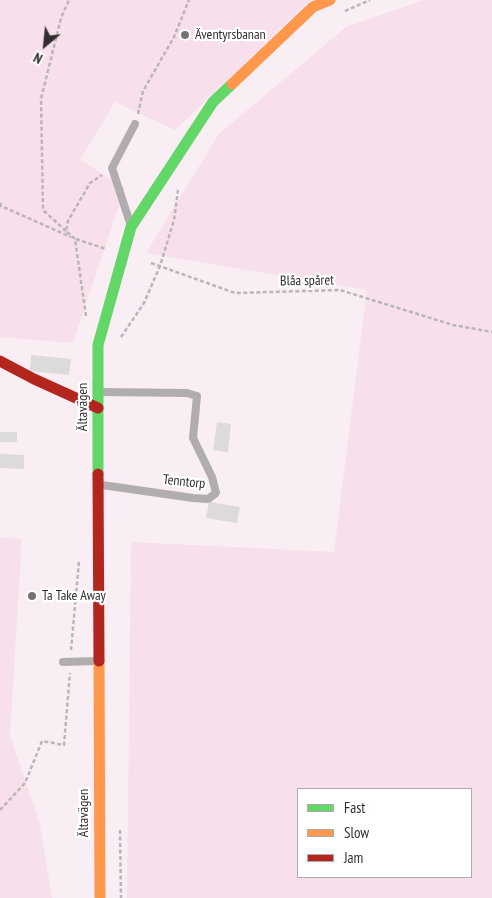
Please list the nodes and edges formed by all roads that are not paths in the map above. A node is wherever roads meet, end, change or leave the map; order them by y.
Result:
1 (330, 0) edge
2 (135, 124) road end
3 (131, 227) junction
4 (0, 361) edge
5 (98, 392) junction
6 (98, 408) junction
7 (99, 484) junction
8 (99, 661) junction
9 (67, 662) road end
10 (100, 898) edge

1 - 3 main road, Ältavägen
2 - 3 lane
3 - 5 main road, Ältavägen
4 - 6 main road
5 - 6 main road, Ältavägen
5 - 7 lane, Tenntorp
6 - 7 main road, Ältavägen
7 - 8 main road, Ältavägen
8 - 9 lane
8 - 10 main road, Ältavägen

